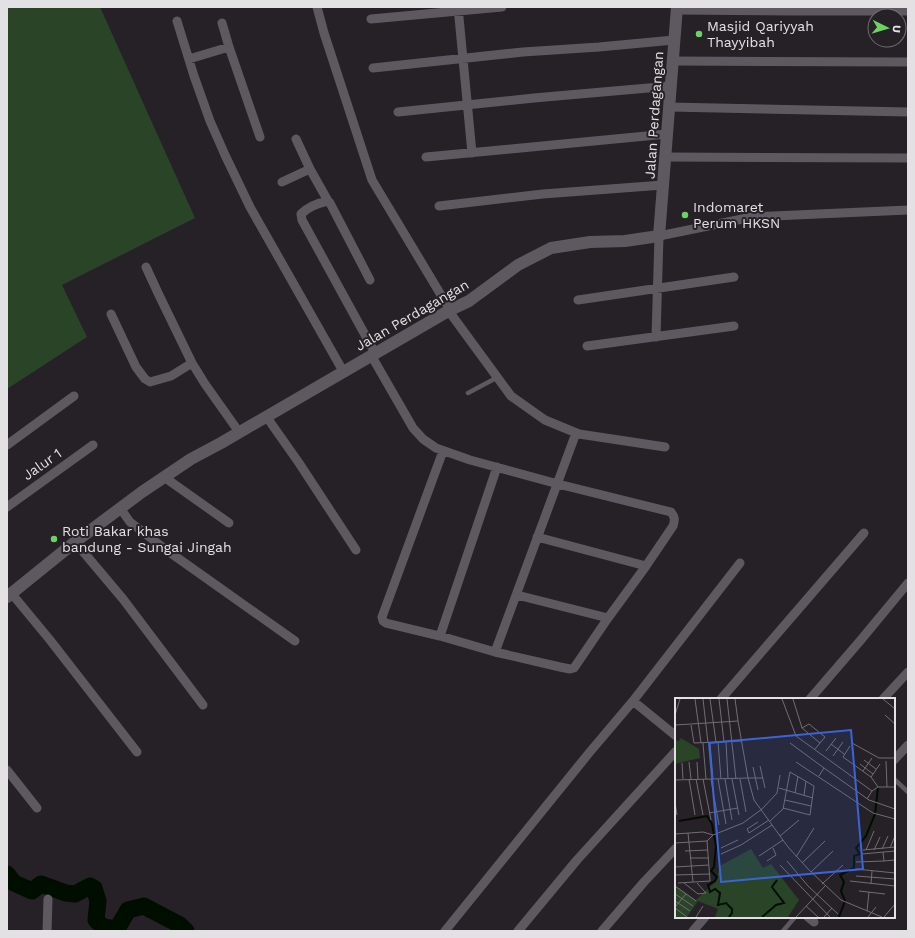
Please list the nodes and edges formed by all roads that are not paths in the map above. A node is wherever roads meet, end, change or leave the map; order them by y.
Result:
1 (317, 7) edge
2 (502, 7) edge
3 (677, 8) edge
4 (458, 9) edge
5 (908, 11) edge
6 (371, 19) dead end
7 (177, 20) dead end
8 (222, 23) dead end
9 (674, 40) junction
10 (229, 47) junction
11 (463, 58) junction
12 (189, 59) junction
13 (673, 61) junction
14 (908, 62) edge
15 (373, 68) dead end
16 (671, 86) junction
17 (467, 104) junction
18 (669, 108) junction
19 (398, 112) dead end
20 (908, 112) edge
21 (667, 134) junction
22 (260, 137) dead end
23 (296, 139) dead end
24 (472, 153) junction
25 (666, 157) junction
26 (426, 158) dead end
27 (908, 158) edge
28 (310, 169) junction
29 (282, 182) dead end
30 (663, 185) junction
31 (328, 201) junction
32 (439, 206) dead end
33 (908, 210) edge
34 (660, 236) junction
35 (146, 267) dead end
36 (734, 277) dead end
37 (370, 280) dead end
38 (658, 288) junction
39 (578, 300) dead end
40 (449, 310) junction
41 (111, 314) dead end
42 (734, 326) dead end
43 (656, 337) junction
44 (587, 346) dead end
45 (373, 354) junction
46 (192, 363) junction
47 (343, 371) junction
48 (498, 377) junction
49 (468, 393) dead end
50 (74, 396) dead end
51 (266, 416) junction
52 (239, 432) junction
53 (576, 433) junction
54 (7, 445) edge
55 (93, 445) dead end
56 (665, 448) dead end
57 (443, 451) junction
58 (497, 467) junction
59 (164, 477) junction
60 (558, 484) junction
61 (7, 507) edge
62 (120, 508) junction
63 (229, 523) dead end
64 (864, 533) dead end
65 (538, 538) junction
66 (75, 542) junction
67 (356, 550) dead end
68 (740, 563) dead end
69 (646, 566) junction
70 (908, 583) edge
71 (517, 595) junction
72 (9, 596) edge
73 (608, 618) junction
74 (440, 636) junction
75 (295, 641) dead end
76 (495, 652) junction
77 (908, 672) edge
78 (723, 698) edge
79 (813, 698) edge
80 (884, 698) edge
81 (633, 701) junction
82 (203, 705) dead end
83 (675, 735) edge
84 (908, 745) edge
85 (137, 752) dead end
86 (675, 752) edge
87 (895, 759) edge
88 (7, 770) edge
89 (895, 780) edge
90 (908, 792) edge
91 (37, 808) dead end
92 (675, 849) edge
93 (48, 899) dead end
94 (704, 918) edge
95 (794, 918) edge
96 (47, 931) edge
97 (445, 931) edge
98 (518, 931) edge
99 (602, 931) edge
100 (693, 931) edge
101 (783, 931) edge

1 - 40 street
2 - 4 street
3 - 5 street
3 - 9 street, Jalan Perdagangan
4 - 6 street
4 - 11 street
7 - 12 street
8 - 10 street
9 - 11 street
9 - 13 street, Jalan Perdagangan
10 - 12 street
10 - 22 street
11 - 15 street
11 - 17 street
12 - 47 street
13 - 14 street
13 - 16 street, Jalan Perdagangan
16 - 17 street
16 - 18 street, Jalan Perdagangan
17 - 19 street
17 - 24 street
18 - 20 street
18 - 21 street, Jalan Perdagangan
21 - 24 street
21 - 25 street, Jalan Perdagangan
23 - 28 street
24 - 26 street
25 - 27 street
25 - 30 street, Jalan Perdagangan
28 - 29 street
28 - 31 street
30 - 32 street
30 - 34 street, Jalan Perdagangan
31 - 37 street
31 - 45 street
33 - 34 street
34 - 38 street
34 - 40 street, Jalan Perdagangan
35 - 46 street
36 - 38 street
38 - 39 street
38 - 43 street
40 - 45 street, Jalan Perdagangan
40 - 48 street
41 - 46 street
42 - 43 street
43 - 44 street
45 - 47 street, Jalan Perdagangan
45 - 57 street
46 - 52 street
47 - 51 street, Jalan Perdagangan
48 - 49 lane
48 - 53 street
50 - 54 street
51 - 52 street, Jalan Perdagangan
51 - 67 street
52 - 59 street, Jalan Perdagangan
53 - 56 street
53 - 60 street
55 - 61 street, Jalur 1
57 - 58 street
57 - 74 street
58 - 60 street
58 - 74 street
59 - 62 street, Jalan Perdagangan
59 - 63 street
60 - 65 street
60 - 69 street
62 - 66 street, Jalan Perdagangan
62 - 75 street
64 - 78 street
65 - 69 street
65 - 71 street
66 - 72 street, Jalan Perdagangan
66 - 82 street
68 - 81 street
69 - 73 street
70 - 79 street
71 - 73 street
71 - 76 street
72 - 85 street
73 - 76 street
74 - 76 street
77 - 80 street
81 - 83 street
81 - 97 street
84 - 87 street
86 - 98 street
88 - 91 street
89 - 90 lane
92 - 99 street
93 - 96 street
94 - 100 street
95 - 101 lane

